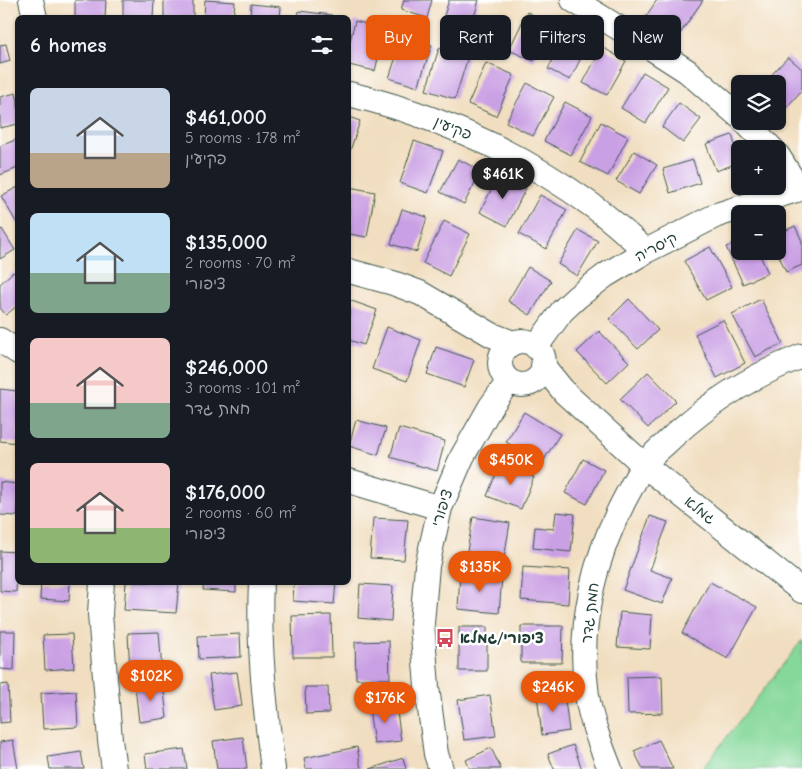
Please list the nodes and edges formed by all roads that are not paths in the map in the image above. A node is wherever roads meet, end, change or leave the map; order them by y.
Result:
1 (31, 0) edge
2 (574, 0) edge
3 (34, 15) edge
4 (351, 95) edge
5 (731, 110) edge
6 (753, 130) edge
7 (763, 140) edge
8 (786, 169) edge
9 (799, 189) edge
10 (646, 251) junction
11 (351, 272) edge
12 (0, 340) edge
13 (507, 349) junction
14 (15, 350) edge
15 (802, 356) edge
16 (530, 369) junction
17 (644, 465) junction
18 (351, 482) edge
19 (440, 508) junction
20 (102, 585) edge
21 (261, 585) edge
22 (802, 591) edge
23 (114, 769) edge
24 (273, 769) edge
25 (441, 769) edge
26 (610, 769) edge

1 - 3 street
2 - 5 street
4 - 10 street, פקיעין
6 - 7 street
8 - 9 street
9 - 10 street, קיסריה
10 - 16 street, קיסריה
11 - 13 street
12 - 14 street
13 - 16 street, גמלא
13 - 16 street
15 - 17 street, חמת גדר
16 - 17 street, גמלא
16 - 19 street, ציפורי
17 - 22 street, גמלא
17 - 26 street, חמת גדר
18 - 19 street
19 - 25 street, ציפורי
20 - 23 street
21 - 24 street

